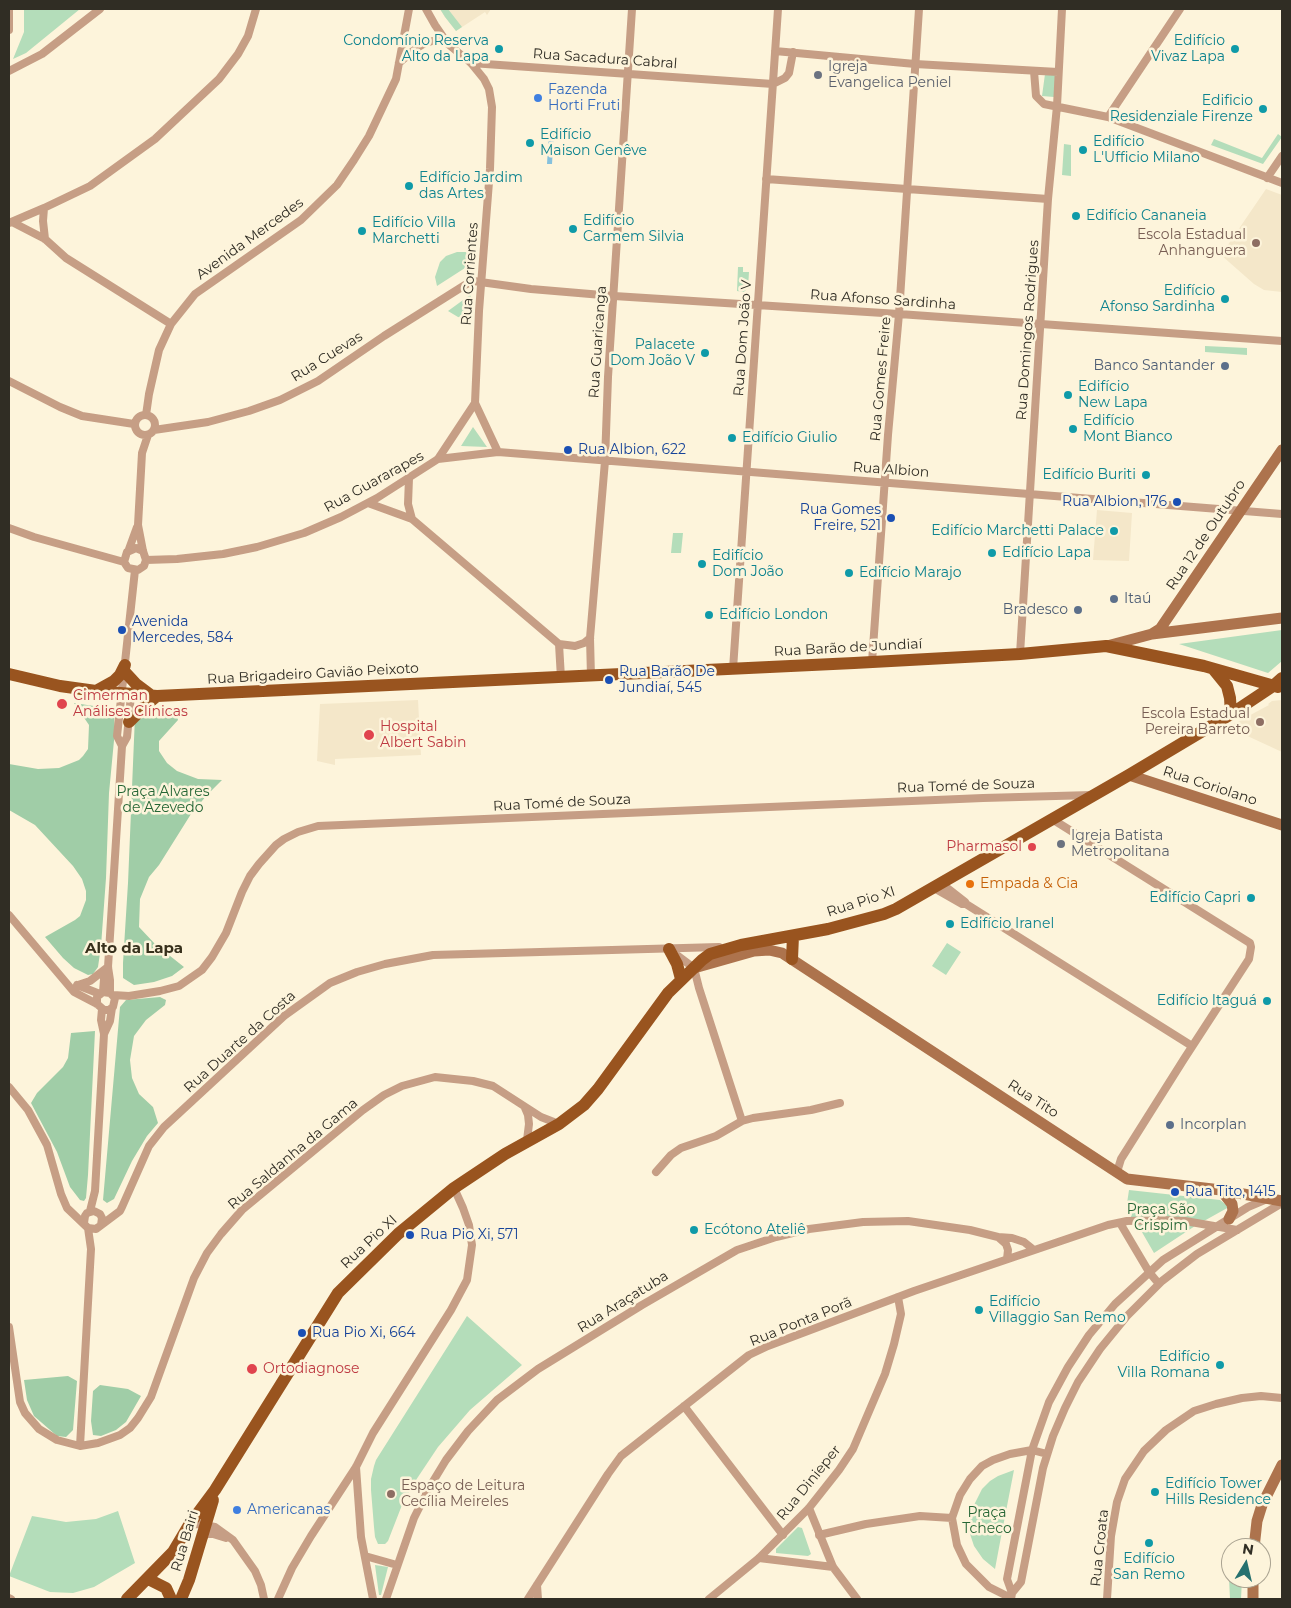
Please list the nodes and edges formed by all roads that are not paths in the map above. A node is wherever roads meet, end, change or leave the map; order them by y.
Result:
1 (10, 9) edge
2 (100, 9) edge
3 (256, 9) edge
4 (409, 9) edge
5 (426, 9) edge
6 (632, 9) edge
7 (778, 9) edge
8 (919, 9) edge
9 (1062, 9) edge
10 (1180, 9) edge
11 (9, 30) edge
12 (444, 38) junction
13 (775, 51) junction
14 (793, 52) junction
15 (471, 63) junction
16 (398, 64) junction
17 (915, 64) junction
18 (9, 71) edge
19 (1034, 71) junction
20 (1058, 72) junction
21 (628, 74) junction
22 (773, 84) junction
23 (1057, 106) junction
24 (1108, 117) junction
25 (1282, 156) edge
26 (1267, 178) junction
27 (766, 179) junction
28 (1282, 183) edge
29 (907, 190) junction
30 (1048, 199) junction
31 (44, 208) junction
32 (10, 223) edge
33 (45, 239) junction
34 (482, 283) junction
35 (614, 296) junction
36 (758, 305) junction
37 (899, 314) junction
38 (171, 324) junction
39 (1041, 324) junction
40 (1282, 341) edge
41 (9, 381) edge
42 (475, 403) junction
43 (146, 414) junction
44 (134, 424) junction
45 (149, 430) junction
46 (1282, 450) edge
47 (498, 452) junction
48 (438, 459) junction
49 (605, 461) junction
50 (746, 472) junction
51 (409, 478) junction
52 (885, 482) junction
53 (1030, 493) junction
54 (368, 503) junction
55 (1241, 510) junction
56 (1282, 514) edge
57 (412, 519) junction
58 (138, 525) junction
59 (9, 528) edge
60 (128, 550) junction
61 (143, 551) junction
62 (104, 555) junction
63 (146, 560) junction
64 (124, 562) junction
65 (135, 570) junction
66 (1282, 618) edge
67 (1152, 634) junction
68 (590, 638) junction
69 (560, 644) junction
70 (1106, 646) junction
71 (1020, 654) junction
72 (872, 662) junction
73 (124, 668) junction
74 (733, 669) junction
75 (1214, 670) junction
76 (9, 674) edge
77 (591, 677) junction
78 (561, 678) junction
79 (1279, 684) edge
80 (96, 691) junction
81 (126, 694) junction
82 (155, 696) junction
83 (1231, 714) junction
84 (128, 722) junction
85 (122, 746) junction
86 (1129, 775) junction
87 (1095, 795) junction
88 (1052, 819) junction
89 (1282, 826) edge
90 (938, 886) junction
91 (9, 915) edge
92 (793, 936) junction
93 (734, 947) junction
94 (669, 949) junction
95 (792, 959) junction
96 (108, 967) junction
97 (694, 968) junction
98 (681, 979) junction
99 (74, 985) junction
100 (106, 994) junction
101 (99, 1007) junction
102 (112, 1008) junction
103 (104, 1034) junction
104 (1192, 1046) junction
105 (9, 1087) edge
106 (840, 1102) dead end
107 (525, 1108) junction
108 (742, 1121) junction
109 (559, 1124) junction
110 (527, 1140) junction
111 (1113, 1170) junction
112 (656, 1172) dead end
113 (454, 1188) junction
114 (1221, 1190) junction
115 (1282, 1196) edge
116 (1269, 1198) junction
117 (1282, 1202) edge
118 (1229, 1219) junction
119 (93, 1220) junction
120 (1120, 1223) junction
121 (1215, 1227) junction
122 (1237, 1230) junction
123 (998, 1237) junction
124 (1034, 1250) junction
125 (1007, 1259) junction
126 (1149, 1272) junction
127 (1159, 1284) junction
128 (898, 1297) junction
129 (1116, 1304) junction
130 (1127, 1316) junction
131 (9, 1327) edge
132 (1090, 1335) junction
133 (1103, 1345) junction
134 (1068, 1367) junction
135 (1082, 1376) junction
136 (1282, 1398) edge
137 (1049, 1402) junction
138 (684, 1406) junction
139 (1065, 1408) junction
140 (80, 1446) junction
141 (1032, 1450) junction
142 (1047, 1454) junction
143 (1282, 1465) edge
144 (356, 1467) junction
145 (216, 1490) junction
146 (809, 1508) junction
147 (952, 1518) junction
148 (205, 1525) junction
149 (189, 1526) junction
150 (783, 1534) junction
151 (819, 1535) junction
152 (201, 1538) junction
153 (1255, 1538) edge
154 (233, 1540) junction
155 (365, 1556) junction
156 (759, 1558) junction
157 (397, 1565) junction
158 (833, 1567) junction
159 (148, 1579) junction
160 (537, 1585) junction
161 (1011, 1597) edge
162 (127, 1599) edge
163 (171, 1599) edge
164 (180, 1599) edge
165 (264, 1599) edge
166 (278, 1599) edge
167 (374, 1599) edge
168 (386, 1599) edge
169 (528, 1599) edge
170 (538, 1599) edge
171 (709, 1599) edge
172 (858, 1599) edge
173 (1107, 1599) edge

1 - 11 street
2 - 18 street
3 - 31 street
4 - 16 street, Avenida Mercedes
5 - 12 street
6 - 21 street, Rua Guaricanga
7 - 13 street, Rua Dom João V
8 - 17 street, Rua Gomes Freire
9 - 20 street, Rua Domingos Rodrigues
10 - 24 street
12 - 15 street
12 - 16 street
13 - 14 street
13 - 22 street, Rua Dom João V
14 - 17 street
14 - 22 street
15 - 21 street, Rua Sacadura Cabral
15 - 34 street, Rua Corrientes
16 - 38 street, Avenida Mercedes
17 - 19 street
17 - 29 street, Rua Gomes Freire
19 - 20 street
19 - 23 street
20 - 23 street, Rua Domingos Rodrigues
21 - 22 street, Rua Sacadura Cabral
21 - 35 street, Rua Guaricanga
22 - 27 street, Rua Dom João V
23 - 24 street
23 - 30 street, Rua Domingos Rodrigues
24 - 26 street
25 - 26 street
26 - 28 street
27 - 29 street
27 - 36 street, Rua Dom João V
29 - 30 street
29 - 37 street, Rua Gomes Freire
30 - 39 street, Rua Domingos Rodrigues
31 - 32 street
31 - 33 street
32 - 33 street
33 - 38 street
34 - 35 street, Rua Afonso Sardinha
34 - 42 street, Rua Corrientes
34 - 45 street, Rua Cuevas
35 - 36 street, Rua Afonso Sardinha
35 - 49 street, Rua Guaricanga
36 - 37 street, Rua Afonso Sardinha
36 - 50 street, Rua Dom João V
37 - 39 street, Rua Afonso Sardinha
37 - 52 street, Rua Gomes Freire
38 - 43 street, Avenida Mercedes
39 - 40 street, Rua Afonso Sardinha
39 - 53 street, Rua Domingos Rodrigues
41 - 44 street
42 - 47 street
42 - 48 street
43 - 44 street
43 - 45 street
44 - 45 street
45 - 58 street
46 - 55 main road, Rua 12 de Outubro
47 - 48 street, Rua Albion
47 - 49 street, Rua Albion
48 - 51 street, Rua Guararapes
49 - 50 street, Rua Albion
49 - 68 street, Rua Guaricanga
50 - 52 street, Rua Albion
50 - 74 street, Rua Dom João V
51 - 54 street, Rua Guararapes
51 - 57 street
52 - 53 street, Rua Albion
52 - 72 street, Rua Gomes Freire
53 - 55 street, Rua Albion
53 - 71 street, Rua Domingos Rodrigues
54 - 57 street
54 - 63 street, Rua Guararapes
55 - 56 street, Rua Albion
55 - 67 main road, Rua 12 de Outubro
57 - 69 street
58 - 60 street
58 - 61 street
59 - 62 street
60 - 61 street
60 - 62 street
60 - 64 street
61 - 63 street
62 - 64 street
63 - 65 street
64 - 65 street
65 - 73 street
66 - 67 main road
67 - 70 main road
68 - 69 street
68 - 77 street, Rua Guaricanga
69 - 78 street
70 - 71 main road, Rua Barão de Jundiaí
70 - 75 main road, Rua Barão de Jundiaí
71 - 72 main road, Rua Barão de Jundiaí
72 - 74 main road, Rua Barão de Jundiaí
73 - 80 main road
73 - 81 street
73 - 82 main road
74 - 77 main road, Rua Barão de Jundiaí
75 - 79 main road, Rua Barão de Jundiaí
75 - 83 main road
76 - 80 main road, Rua Brigadeiro Gavião Peixoto
77 - 78 main road, Rua Brigadeiro Gavião Peixoto
78 - 82 main road, Rua Brigadeiro Gavião Peixoto
79 - 83 main road, Rua Pio XI
80 - 81 main road, Rua Brigadeiro Gavião Peixoto
81 - 82 main road, Rua Brigadeiro Gavião Peixoto
81 - 84 street
81 - 85 street
82 - 84 main road
83 - 86 main road, Rua Pio XI
84 - 85 street
85 - 96 street
86 - 87 main road, Rua Pio XI
86 - 89 main road, Rua Coriolano
87 - 88 main road, Rua Pio XI
87 - 100 street, Rua Tomé de Souza
88 - 90 main road, Rua Pio XI
88 - 104 street
90 - 92 main road, Rua Pio XI
90 - 104 street
91 - 99 street, Rua Tomé de Souza
92 - 93 main road, Rua Pio XI
92 - 95 main road
93 - 94 street, Rua Duarte da Costa
93 - 97 main road, Rua Pio XI
94 - 97 street
94 - 98 main road
94 - 119 street, Rua Duarte da Costa
95 - 97 main road, Rua Pio XI
95 - 111 main road, Rua Tito
96 - 99 street
96 - 100 street
97 - 98 main road, Rua Pio XI
97 - 108 street
98 - 109 main road, Rua Pio XI
99 - 100 street, Rua Tomé de Souza
99 - 101 street, Rua Tomé de Souza
100 - 101 street
100 - 102 street
101 - 102 street
101 - 103 street
102 - 103 street
103 - 119 street
104 - 111 street
105 - 119 street
106 - 108 street
107 - 109 street, Rua Saldanha da Gama
107 - 110 street
107 - 140 street, Rua Saldanha da Gama
108 - 112 street
109 - 110 main road, Rua Pio XI
110 - 113 main road, Rua Pio XI
111 - 114 main road, Rua Tito
113 - 144 street
113 - 145 main road, Rua Pio XI
114 - 116 main road, Rua Tito
114 - 118 main road
115 - 116 street
116 - 117 main road, Rua Tito
116 - 118 street
117 - 122 street
118 - 121 street
119 - 140 street
120 - 121 street
120 - 124 street, Rua Ponta Porã
120 - 126 street
121 - 122 street
121 - 126 street
122 - 127 street
123 - 124 street, Rua Araçatuba
123 - 125 street
123 - 157 street, Rua Araçatuba
124 - 125 street, Rua Ponta Porã
125 - 128 street, Rua Ponta Porã
126 - 127 street
126 - 129 street
127 - 130 street
128 - 138 street, Rua Ponta Porã
128 - 146 street, Rua Dinieper
129 - 130 street
129 - 132 street
130 - 133 street
131 - 140 street, Rua Saldanha da Gama
132 - 133 street
132 - 134 street
133 - 135 street
134 - 135 street
134 - 137 street
135 - 139 street
136 - 173 street, Rua Croata
137 - 139 street
137 - 141 street
138 - 150 street
138 - 160 street, Rua Ponta Porã
139 - 142 street
141 - 142 street
141 - 147 street
141 - 161 street
142 - 161 street
143 - 153 main road
144 - 155 street
144 - 166 street
145 - 148 main road, Rua Bairi
145 - 149 main road, Rua Pio XI
146 - 150 street, Rua Dinieper
146 - 151 street
147 - 151 street
147 - 161 street
148 - 149 street
148 - 152 main road, Rua Bairi
148 - 154 street
149 - 159 main road, Rua Pio XI
150 - 156 street, Rua Dinieper
151 - 158 street
152 - 154 street
152 - 164 main road, Rua Bairi
154 - 165 street
155 - 157 street
155 - 167 street
156 - 158 street
156 - 171 street, Rua Dinieper
157 - 168 street, Rua Araçatuba
158 - 172 street
159 - 162 main road, Rua Pio XI
159 - 163 main road
160 - 169 street, Rua Ponta Porã
160 - 170 street

